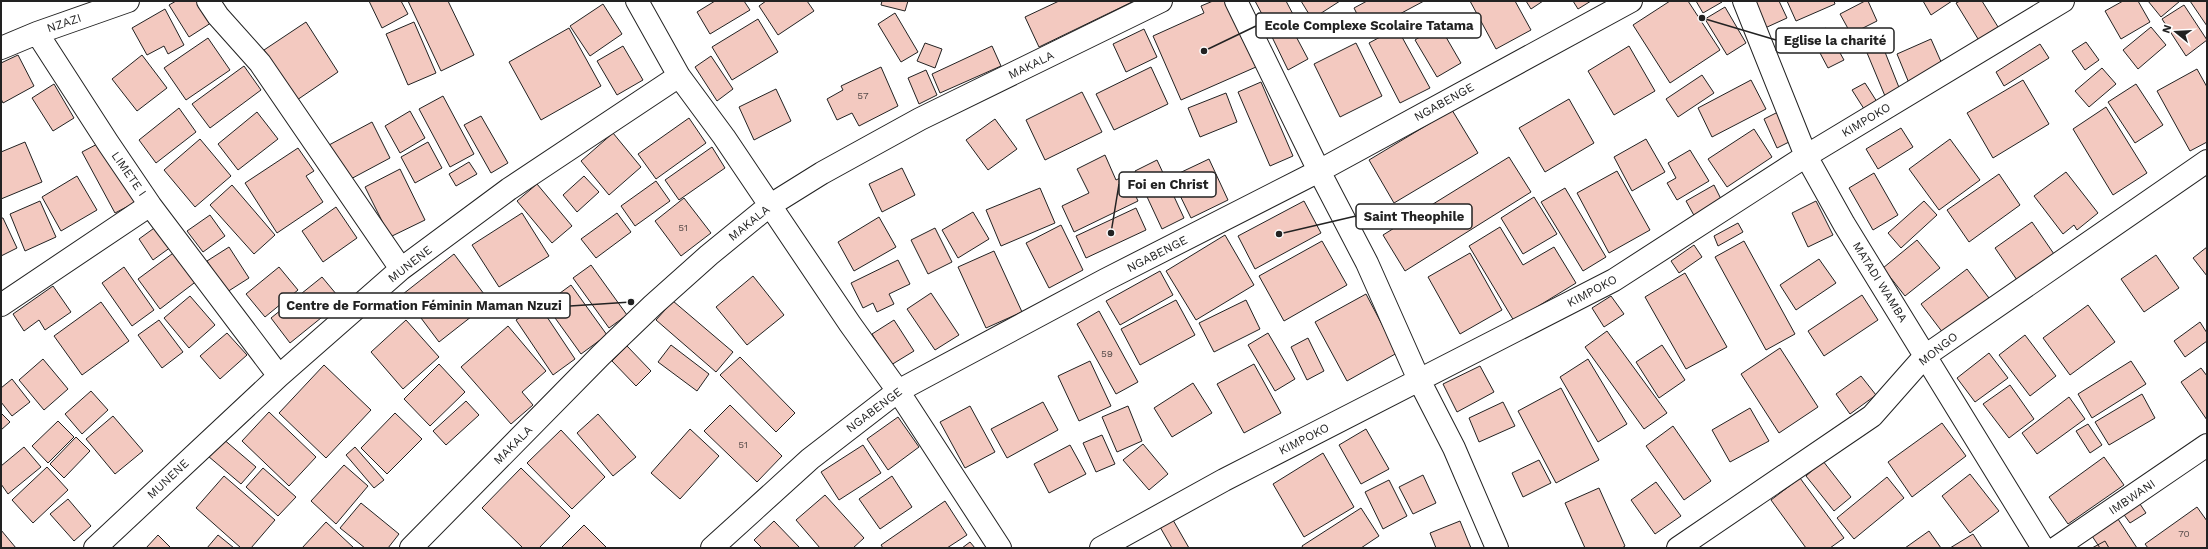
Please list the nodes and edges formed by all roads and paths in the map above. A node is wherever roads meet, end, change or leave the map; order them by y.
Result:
1 (128, 1) edge
2 (208, 1) edge
3 (637, 1) edge
4 (1161, 1) edge
5 (1236, 1) edge
6 (1631, 1) edge
7 (1744, 1) edge
8 (2063, 1) edge
9 (37, 33) junction
10 (1, 48) edge
11 (679, 76) junction
12 (1806, 156) junction
13 (2207, 161) edge
14 (1319, 171) junction
15 (150, 205) junction
16 (769, 206) junction
17 (401, 269) junction
18 (1, 305) edge
19 (1925, 356) junction
20 (279, 376) junction
21 (1419, 380) junction
22 (898, 391) junction
23 (2207, 445) edge
24 (95, 548) edge
25 (411, 548) edge
26 (712, 548) edge
27 (1000, 548) edge
28 (1101, 548) edge
29 (1497, 548) edge
30 (1678, 548) edge
31 (2044, 548) edge
32 (2056, 548) edge

1 - 9 street, NZAZI
2 - 17 street
3 - 11 street
4 - 16 street, MAKALA
5 - 14 street
6 - 14 street, NGABENGE
7 - 12 street, MATADI WAMBA
8 - 12 street, KIMPOKO
9 - 10 street, NZAZI
9 - 15 street, LIMETE I
11 - 16 street
11 - 17 street, MUNENE
12 - 19 street, MATADI WAMBA
12 - 21 street, KIMPOKO
13 - 19 street, MONGO
14 - 21 street
14 - 22 street, NGABENGE
15 - 18 street, LIMETE I
15 - 20 street
16 - 22 street
16 - 25 street, MAKALA
17 - 20 street, MUNENE
19 - 30 street, MONGO
19 - 31 street, MATADI WAMBA
20 - 24 street, MUNENE
21 - 28 street, KIMPOKO
21 - 29 street
22 - 26 street, NGABENGE
22 - 27 street
23 - 32 street, IMBWANI

